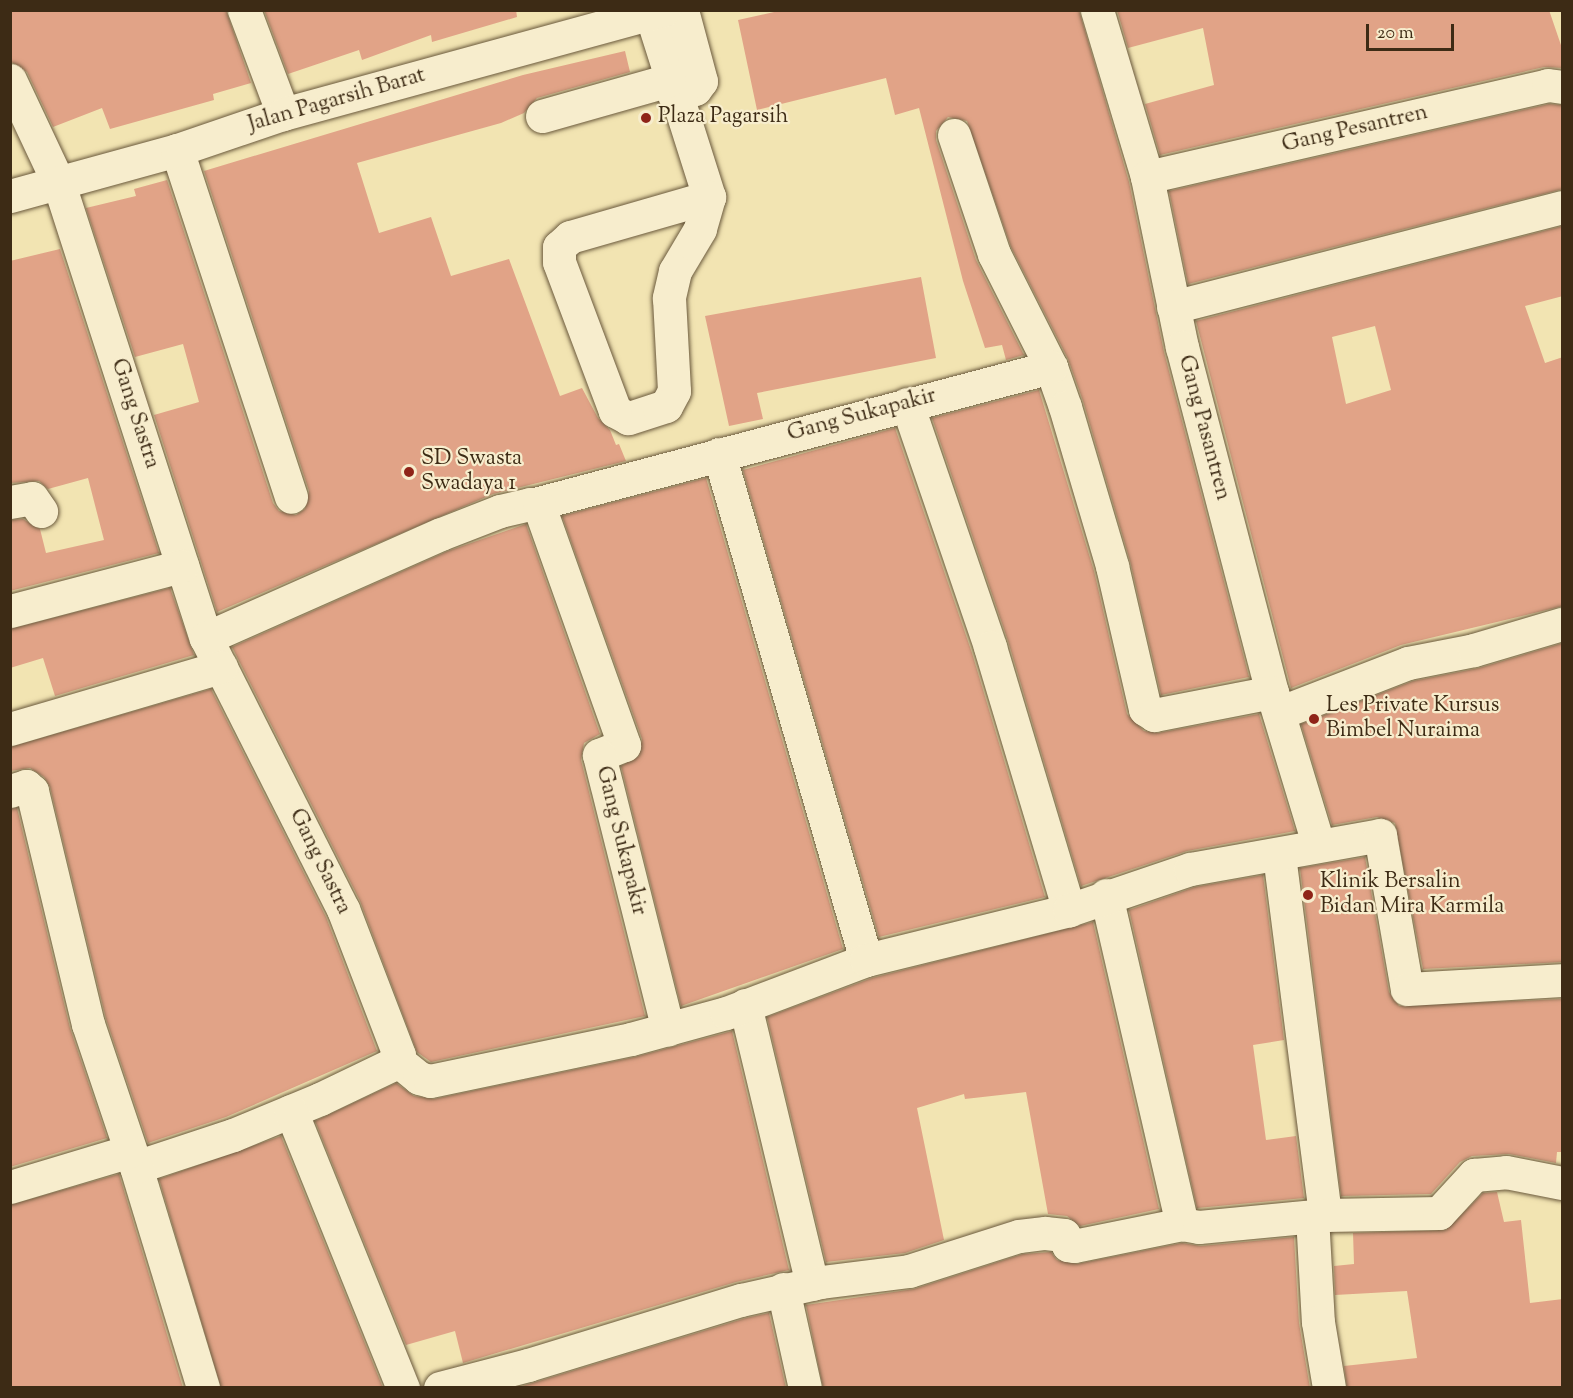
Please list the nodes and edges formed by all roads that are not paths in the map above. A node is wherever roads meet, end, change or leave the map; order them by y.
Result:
1 (244, 10) edge
2 (1097, 10) edge
3 (666, 12) edge
4 (613, 16) edge
5 (10, 80) edge
6 (1563, 87) edge
7 (671, 88) junction
8 (283, 114) junction
9 (542, 117) dead end
10 (954, 135) dead end
11 (177, 150) junction
12 (1147, 177) junction
13 (59, 184) junction
14 (10, 196) edge
15 (709, 197) junction
16 (1563, 207) edge
17 (1173, 306) junction
18 (1051, 367) junction
19 (907, 404) junction
20 (719, 454) junction
21 (291, 497) dead end
22 (10, 502) edge
23 (535, 504) junction
24 (41, 511) dead end
25 (182, 566) junction
26 (10, 611) edge
27 (1563, 624) edge
28 (206, 638) junction
29 (221, 667) junction
30 (1276, 702) junction
31 (10, 729) edge
32 (10, 791) edge
33 (1318, 843) junction
34 (1279, 855) junction
35 (1106, 895) junction
36 (1070, 910) junction
37 (866, 960) junction
38 (1563, 980) edge
39 (745, 1005) junction
40 (668, 1029) junction
41 (397, 1060) junction
42 (291, 1111) junction
43 (133, 1159) junction
44 (1563, 1183) edge
45 (10, 1186) edge
46 (1319, 1216) junction
47 (1182, 1224) junction
48 (797, 1286) junction
49 (445, 1387) edge
50 (203, 1388) edge
51 (403, 1388) edge
52 (805, 1388) edge
53 (1329, 1388) edge

1 - 8 street
2 - 12 street, Gang Pasantren
3 - 4 street, Jalan Pagarsih Barat
3 - 7 street
4 - 8 street, Jalan Pagarsih Barat
5 - 13 street, Gang Sastra
6 - 12 street, Gang Pesantren
7 - 9 street
7 - 15 street
8 - 11 street, Jalan Pagarsih Barat
10 - 18 street
11 - 13 street, Jalan Pagarsih Barat
11 - 21 street
12 - 17 street, Gang Pasantren
13 - 14 street, Jalan Pagarsih Barat
13 - 25 street, Gang Sastra
15 - 15 street
16 - 17 street
17 - 30 street, Gang Pasantren
18 - 19 street, Gang Sukapakir
18 - 30 street
19 - 20 street, Gang Sukapakir
19 - 36 street
20 - 23 street, Gang Sukapakir
20 - 37 street
22 - 24 street
23 - 28 street, Gang Sukapakir
23 - 40 street, Gang Sukapakir
25 - 26 street
25 - 28 street, Gang Sastra
27 - 30 street
28 - 29 street, Gang Sastra
29 - 31 street
29 - 41 street, Gang Sastra
30 - 33 street, Gang Pasantren
32 - 43 street
33 - 34 street
33 - 38 street
34 - 35 street
34 - 46 street
35 - 36 street
35 - 47 street
36 - 37 street
37 - 39 street
39 - 40 street
39 - 48 street
40 - 41 street
41 - 42 street
42 - 43 street
42 - 51 street
43 - 45 street
43 - 50 street
44 - 46 street
46 - 47 street
46 - 53 street
47 - 48 street
48 - 49 street
48 - 52 street

